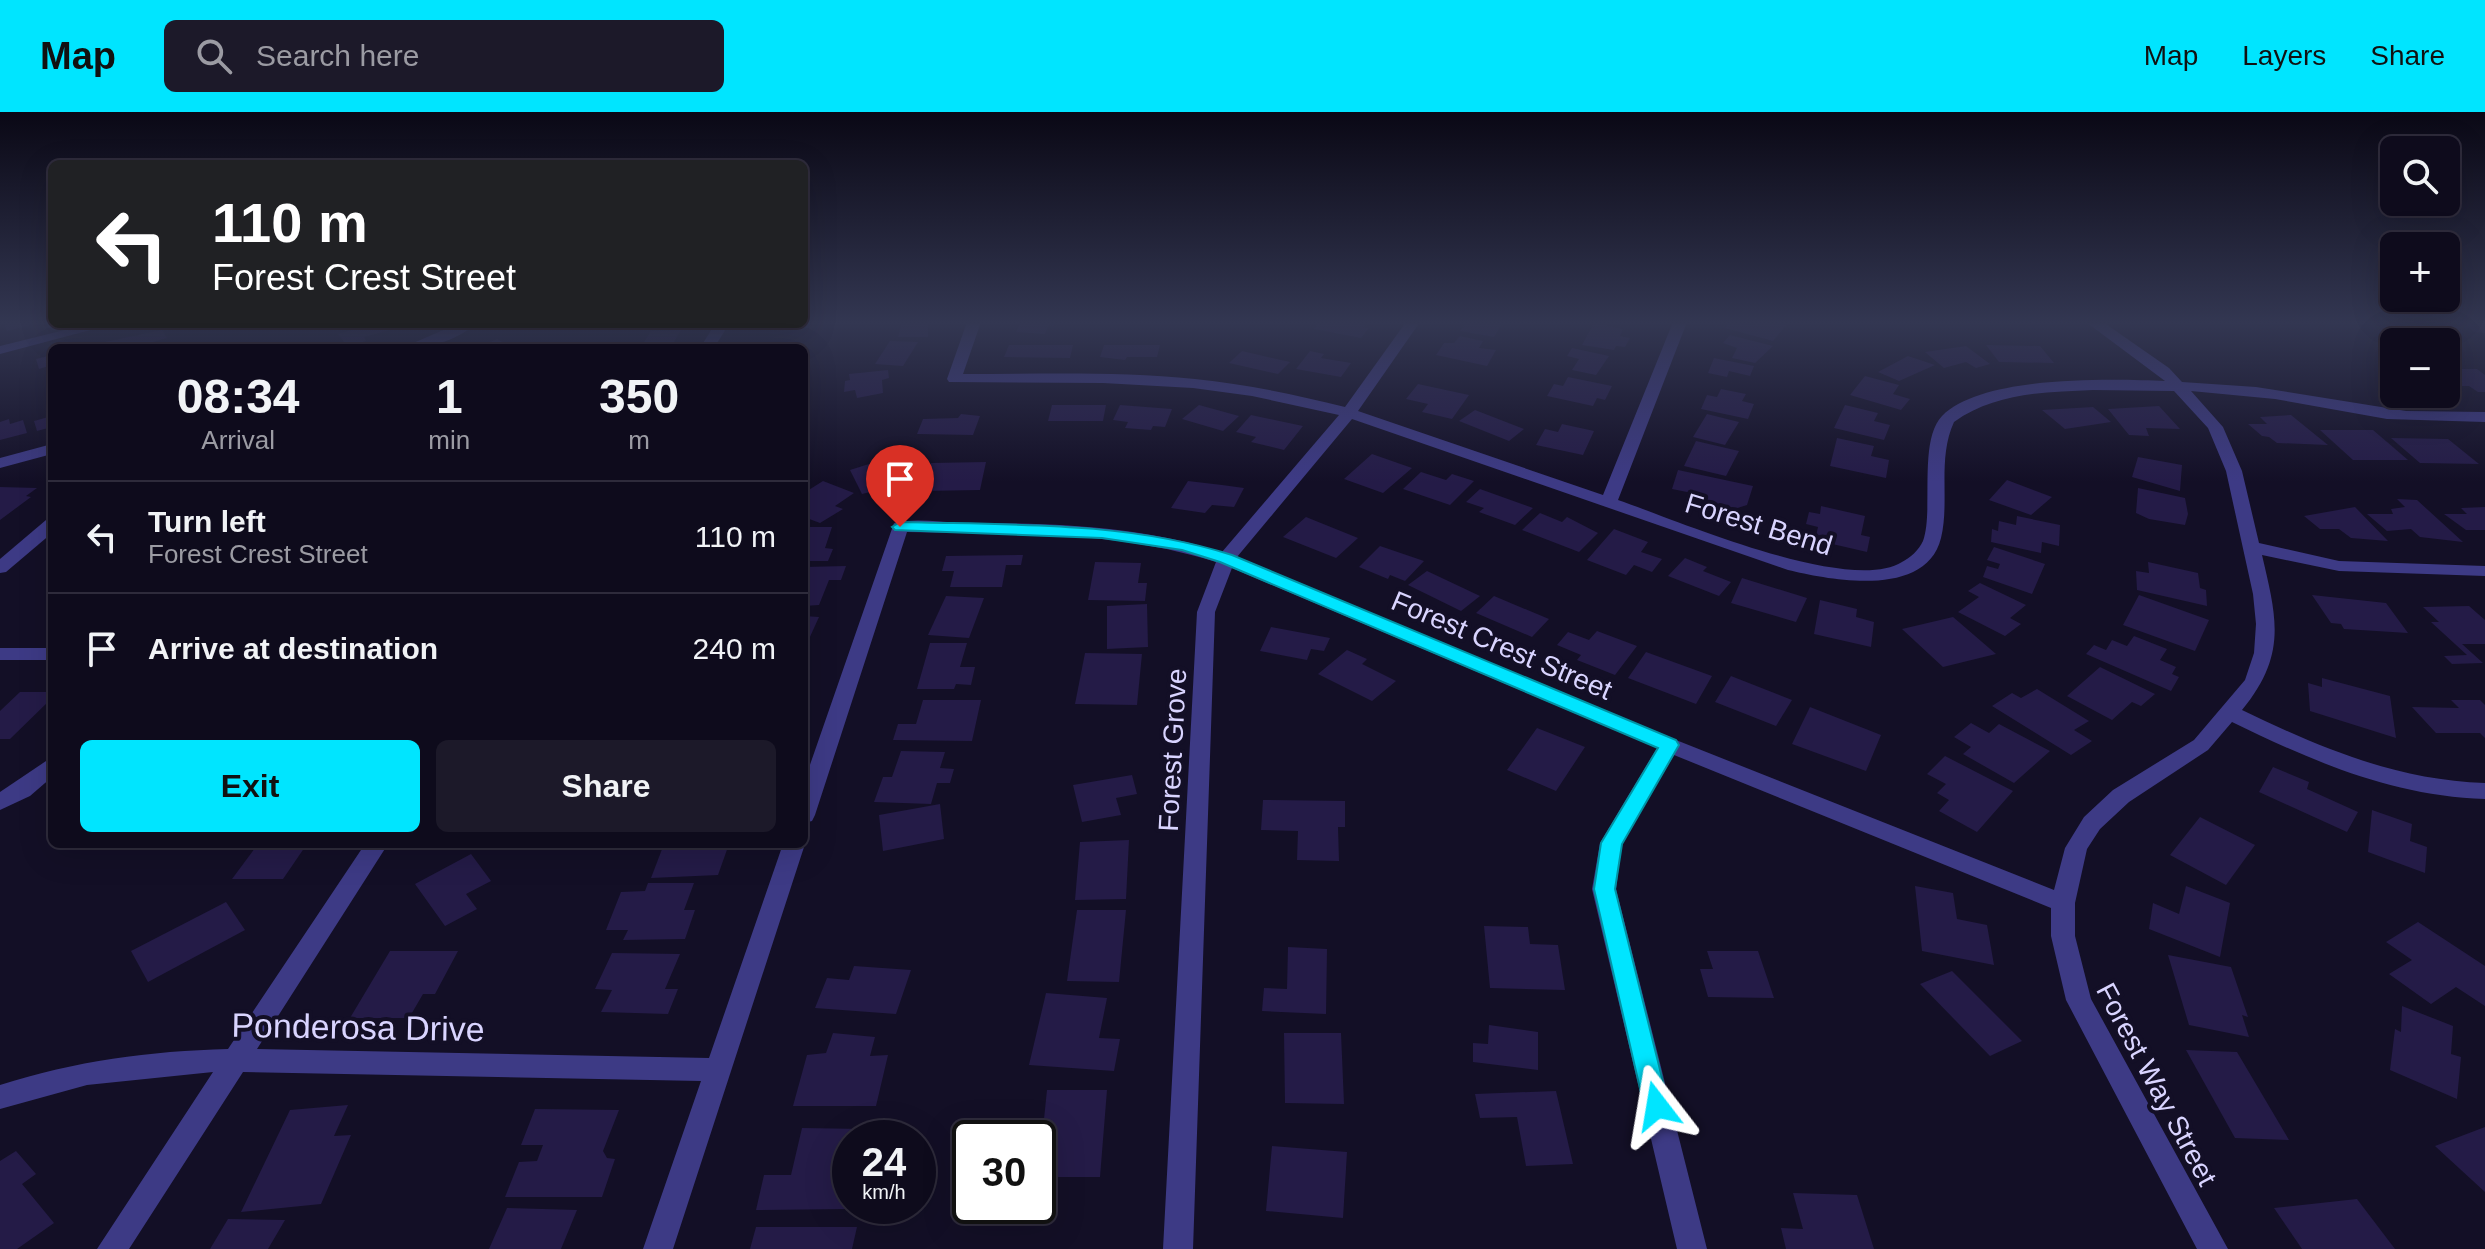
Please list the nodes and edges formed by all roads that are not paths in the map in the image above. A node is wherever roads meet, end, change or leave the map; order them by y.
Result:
1 (955, 375) edge
2 (1376, 375) edge
3 (1659, 375) edge
4 (2166, 375) edge
5 (2181, 388) junction
6 (1349, 413) junction
7 (2485, 417) edge
8 (48, 450) edge
9 (0, 463) edge
10 (1608, 503) junction
11 (48, 527) edge
12 (2251, 547) junction
13 (1226, 559) junction
14 (0, 568) edge
15 (2485, 571) edge
16 (0, 654) edge
17 (48, 654) edge
18 (2229, 712) junction
19 (1669, 745) junction
20 (48, 768) edge
21 (2485, 791) edge
22 (0, 802) edge
23 (808, 803) edge
24 (374, 848) edge
25 (793, 848) edge
26 (2063, 903) junction
27 (236, 1060) junction
28 (719, 1070) junction
29 (0, 1097) edge
30 (112, 1249) edge
31 (658, 1249) edge
32 (1178, 1249) edge
33 (1692, 1249) edge
34 (2213, 1249) edge

1 - 6 street, Forest Bend
2 - 6 street, Forest Grove
3 - 10 street
4 - 5 street, Forest Way Street
5 - 7 street, Forest Bend
5 - 10 street, Forest Bend
5 - 12 street, Forest Way Street
6 - 10 street, Forest Bend
6 - 13 street, Forest Grove
8 - 9 street
11 - 14 street
12 - 15 street
12 - 18 street, Forest Way Street
13 - 19 street, Forest Crest Street
13 - 23 street, Forest Crest Street
13 - 32 street, Forest Grove
16 - 17 street
18 - 21 street
18 - 26 street, Forest Way Street
19 - 26 street, Forest Crest Street
19 - 33 street
20 - 22 street
24 - 27 street
25 - 28 street
26 - 34 street, Forest Way Street
27 - 28 street, Ponderosa Drive
27 - 29 street, Ponderosa Drive
27 - 30 street
28 - 31 street

